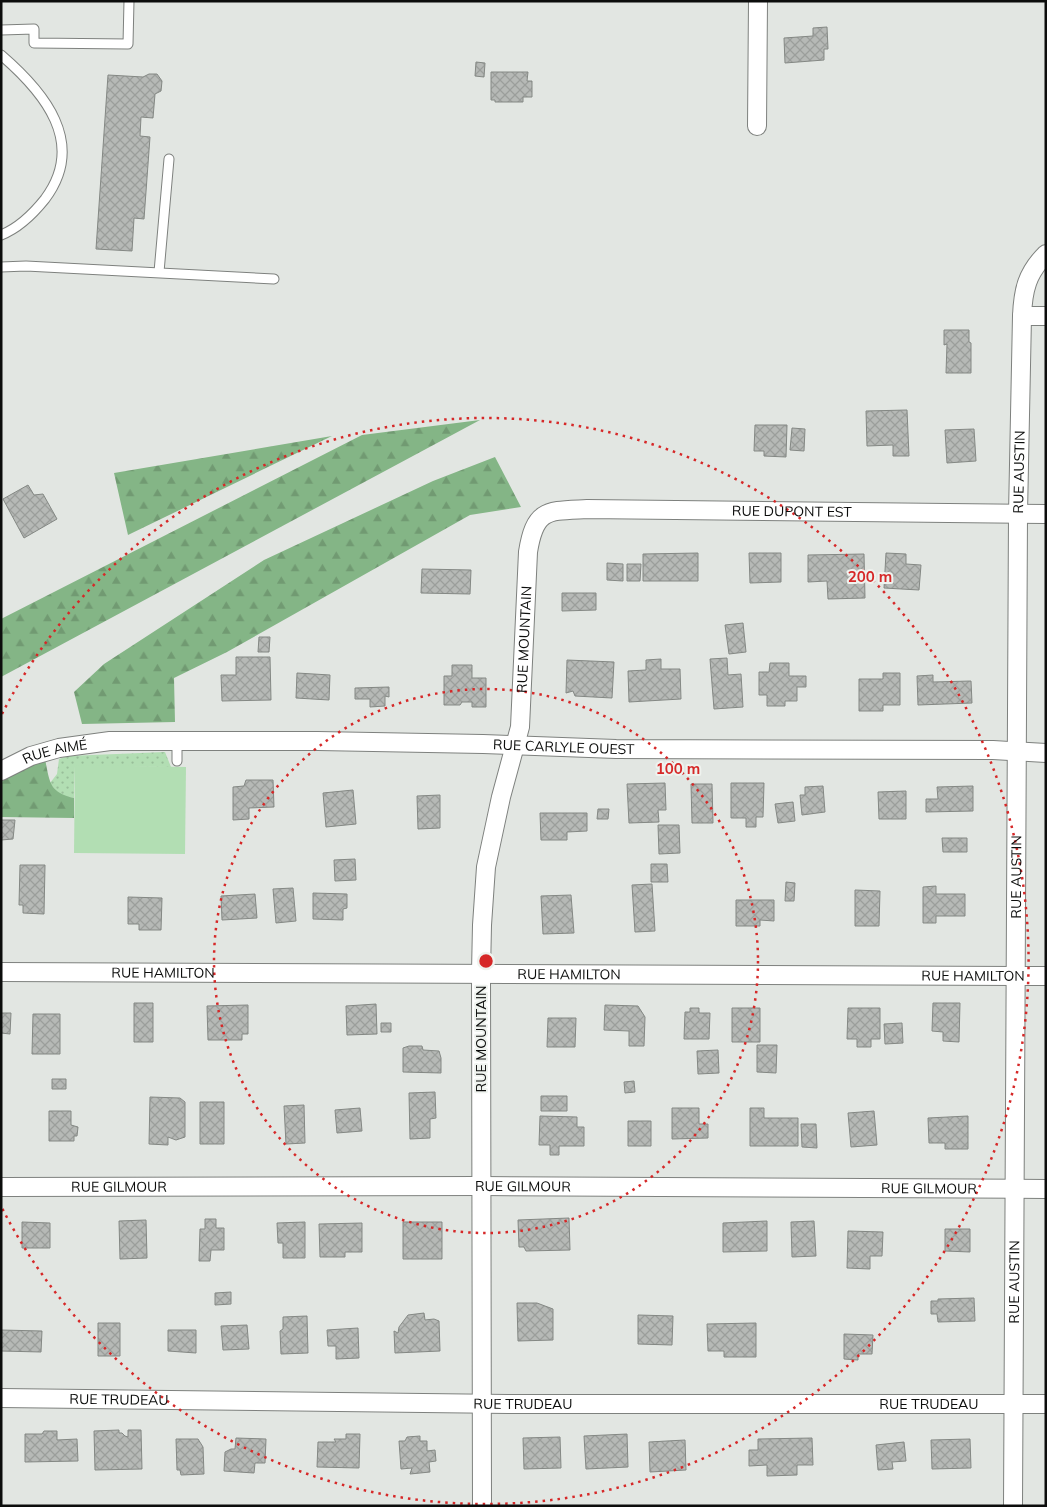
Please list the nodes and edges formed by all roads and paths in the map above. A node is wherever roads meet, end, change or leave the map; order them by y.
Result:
1 (129, 1) edge
2 (758, 1) edge
3 (1, 30) edge
4 (1, 55) edge
5 (757, 126) dead end
6 (169, 159) dead end
7 (1, 235) edge
8 (1046, 254) edge
9 (1, 267) edge
10 (159, 272) junction
11 (274, 279) dead end
12 (1022, 316) junction
13 (1046, 316) edge
14 (1018, 514) junction
15 (1046, 514) edge
16 (538, 519) joint
17 (110, 741) joint
18 (177, 741) junction
19 (516, 746) junction
20 (1017, 752) junction
21 (1046, 753) edge
22 (177, 761) dead end
23 (1, 771) edge
24 (1, 972) edge
25 (481, 972) junction
26 (1016, 976) junction
27 (1046, 976) edge
28 (482, 1186) junction
29 (1, 1187) edge
30 (1014, 1189) junction
31 (1046, 1189) edge
32 (1, 1398) edge
33 (482, 1404) junction
34 (1014, 1404) junction
35 (1046, 1404) edge
36 (482, 1506) edge
37 (1014, 1506) edge

1 - 3 lane
2 - 5 street
4 - 7 lane
6 - 10 lane
8 - 12 street, RUE AUSTIN
9 - 10 lane
10 - 11 lane
12 - 13 street
12 - 14 street, RUE AUSTIN
14 - 15 street, RUE DUPONT EST
14 - 16 street, RUE DUPONT EST
14 - 20 street, RUE AUSTIN
16 - 19 street, RUE MOUNTAIN
17 - 18 street, RUE CARLYLE OUEST
17 - 23 street, RUE AIMÉ
18 - 19 street, RUE CARLYLE OUEST
18 - 22 lane
19 - 20 street, RUE CARLYLE OUEST
19 - 25 street, RUE MOUNTAIN
20 - 21 street, RUE CARLYLE OUEST
20 - 26 street, RUE AUSTIN
24 - 25 street, RUE HAMILTON
25 - 26 street, RUE HAMILTON
25 - 28 street, RUE MOUNTAIN
26 - 27 street, RUE HAMILTON
26 - 30 street, RUE AUSTIN
28 - 29 street, RUE GILMOUR
28 - 30 street, RUE GILMOUR
28 - 33 street, RUE MOUNTAIN
30 - 31 street, RUE GILMOUR
30 - 34 street, RUE AUSTIN
32 - 33 street, RUE TRUDEAU
33 - 34 street, RUE TRUDEAU
33 - 36 street, RUE MOUNTAIN
34 - 35 street, RUE TRUDEAU
34 - 37 street, RUE AUSTIN

